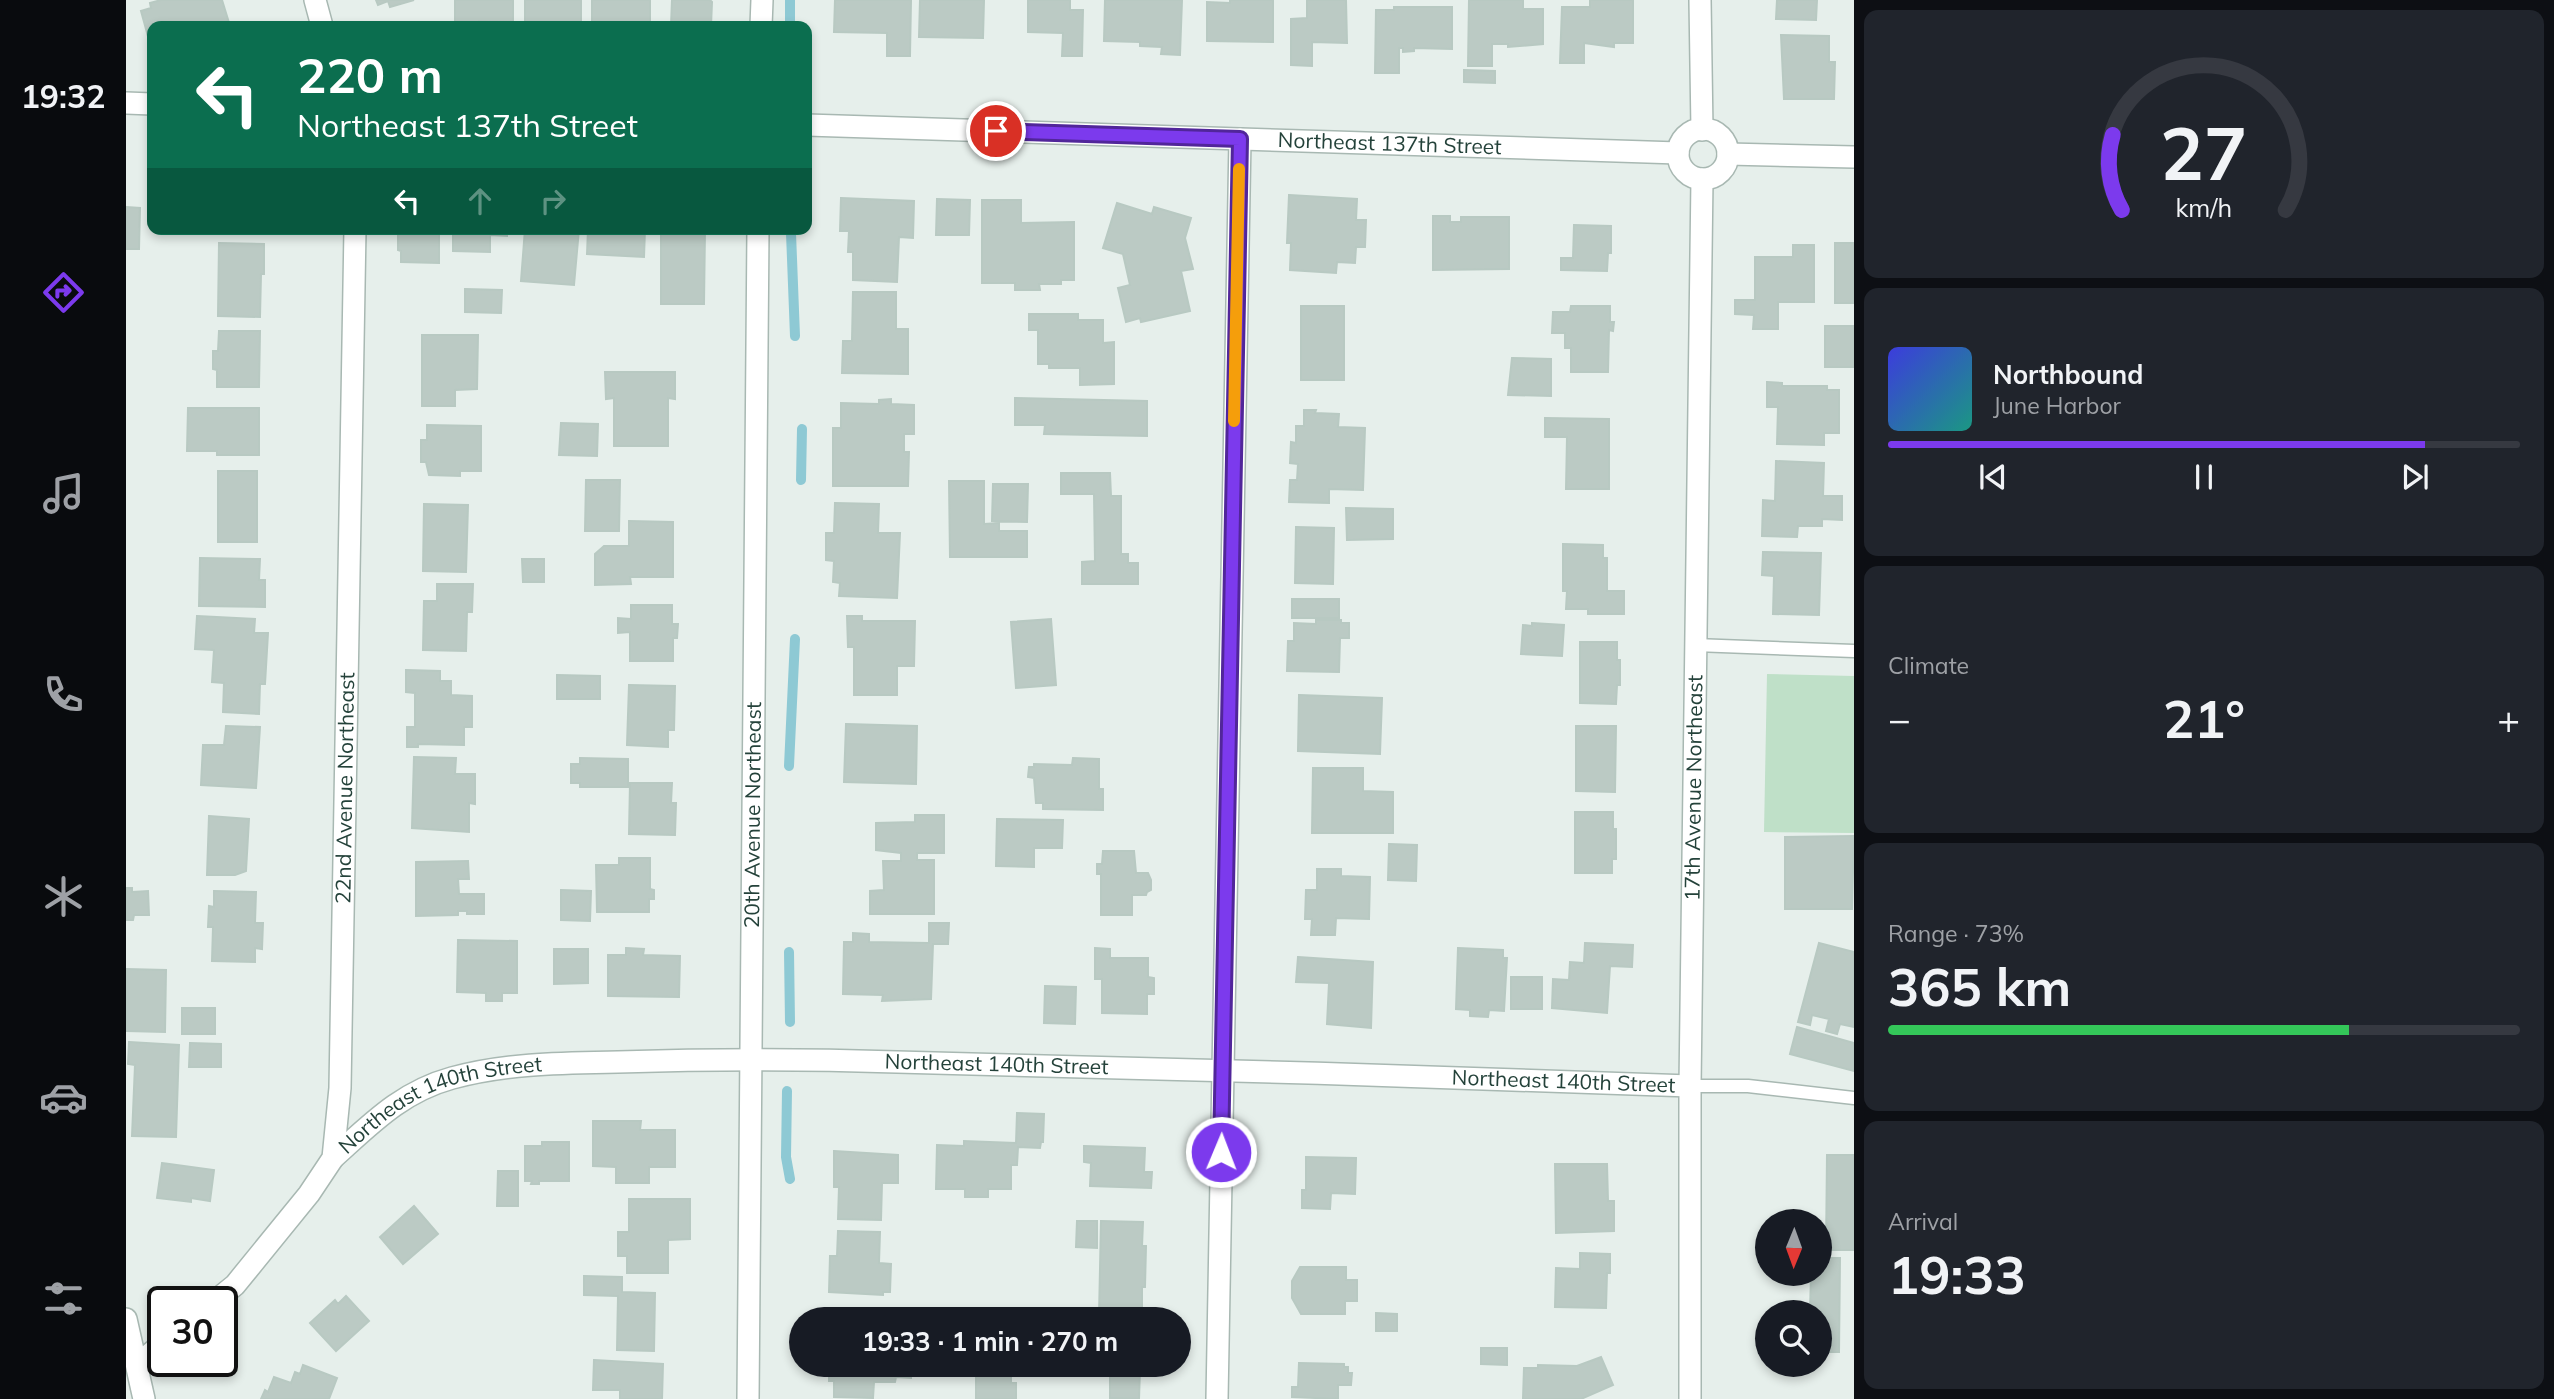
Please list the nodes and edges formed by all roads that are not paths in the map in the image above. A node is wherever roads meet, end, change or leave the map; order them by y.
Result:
1 (315, 0) edge
2 (762, 0) edge
3 (1700, 0) edge
4 (321, 21) edge
5 (761, 21) edge
6 (126, 103) edge
7 (147, 104) edge
8 (812, 125) edge
9 (1702, 130) junction
10 (1240, 139) junction
11 (1678, 153) junction
12 (1728, 154) junction
13 (1854, 157) edge
14 (1702, 179) junction
15 (355, 235) edge
16 (758, 235) edge
17 (1695, 645) junction
18 (1854, 651) edge
19 (750, 1058) junction
20 (1222, 1069) junction
21 (1690, 1086) junction
22 (1854, 1098) edge
23 (332, 1158) junction
24 (234, 1286) edge
25 (126, 1319) edge
26 (147, 1356) edge
27 (138, 1364) junction
28 (144, 1399) edge
29 (748, 1399) edge
30 (1217, 1399) edge
31 (1690, 1399) edge

1 - 4 street
2 - 5 street
3 - 9 street
6 - 7 street
8 - 10 street, Northeast 137th Street
9 - 11 street
9 - 12 street
10 - 11 street, Northeast 137th Street
10 - 20 street
11 - 14 street
12 - 13 street
12 - 14 street
14 - 17 street, 17th Avenue Northeast
15 - 23 street, 22nd Avenue Northeast
16 - 19 street, 20th Avenue Northeast
17 - 18 lane
17 - 21 street, 17th Avenue Northeast
19 - 20 street, Northeast 140th Street
19 - 23 street, Northeast 140th Street
19 - 29 street, 20th Avenue Northeast
20 - 21 street, Northeast 140th Street
20 - 30 street
21 - 22 lane
21 - 31 street, 17th Avenue Northeast
23 - 24 street, 22nd Avenue Northeast
25 - 27 street
26 - 27 street
27 - 28 street

